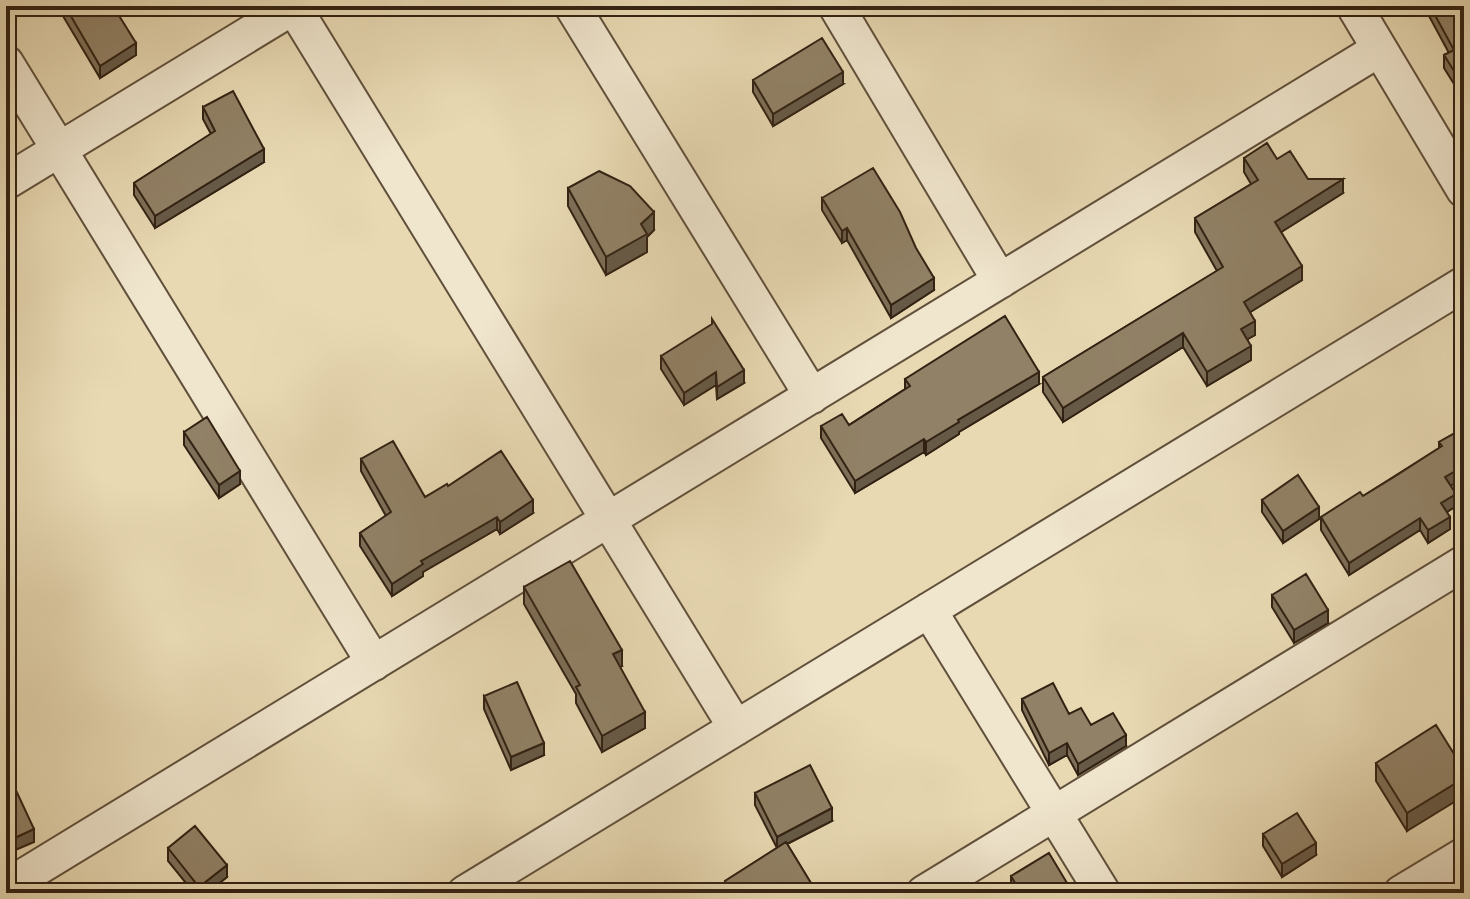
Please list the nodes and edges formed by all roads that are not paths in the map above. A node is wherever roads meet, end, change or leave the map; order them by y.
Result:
1 (294, 6) edge
2 (572, 6) edge
3 (836, 6) edge
4 (1354, 6) edge
5 (1378, 50) junction
6 (6, 63) edge
7 (59, 150) junction
8 (6, 182) edge
9 (1464, 190) edge
10 (1000, 281) junction
11 (1464, 284) edge
12 (812, 396) junction
13 (608, 520) junction
14 (1464, 563) edge
15 (929, 610) junction
16 (374, 663) junction
17 (736, 728) junction
18 (1054, 814) junction
19 (1464, 855) edge
20 (6, 887) edge
21 (465, 893) edge
22 (924, 893) edge
23 (1103, 893) edge
24 (1401, 893) edge

1 - 7 street
1 - 13 street
2 - 12 street
3 - 10 street
4 - 5 street
5 - 9 street
5 - 10 street
6 - 7 street
7 - 8 street
7 - 16 street
10 - 12 street
11 - 15 street
12 - 13 street
13 - 16 street
13 - 17 street
14 - 18 street
15 - 17 street
15 - 18 street
16 - 20 street
17 - 21 street
18 - 22 street
18 - 23 street
19 - 24 street

